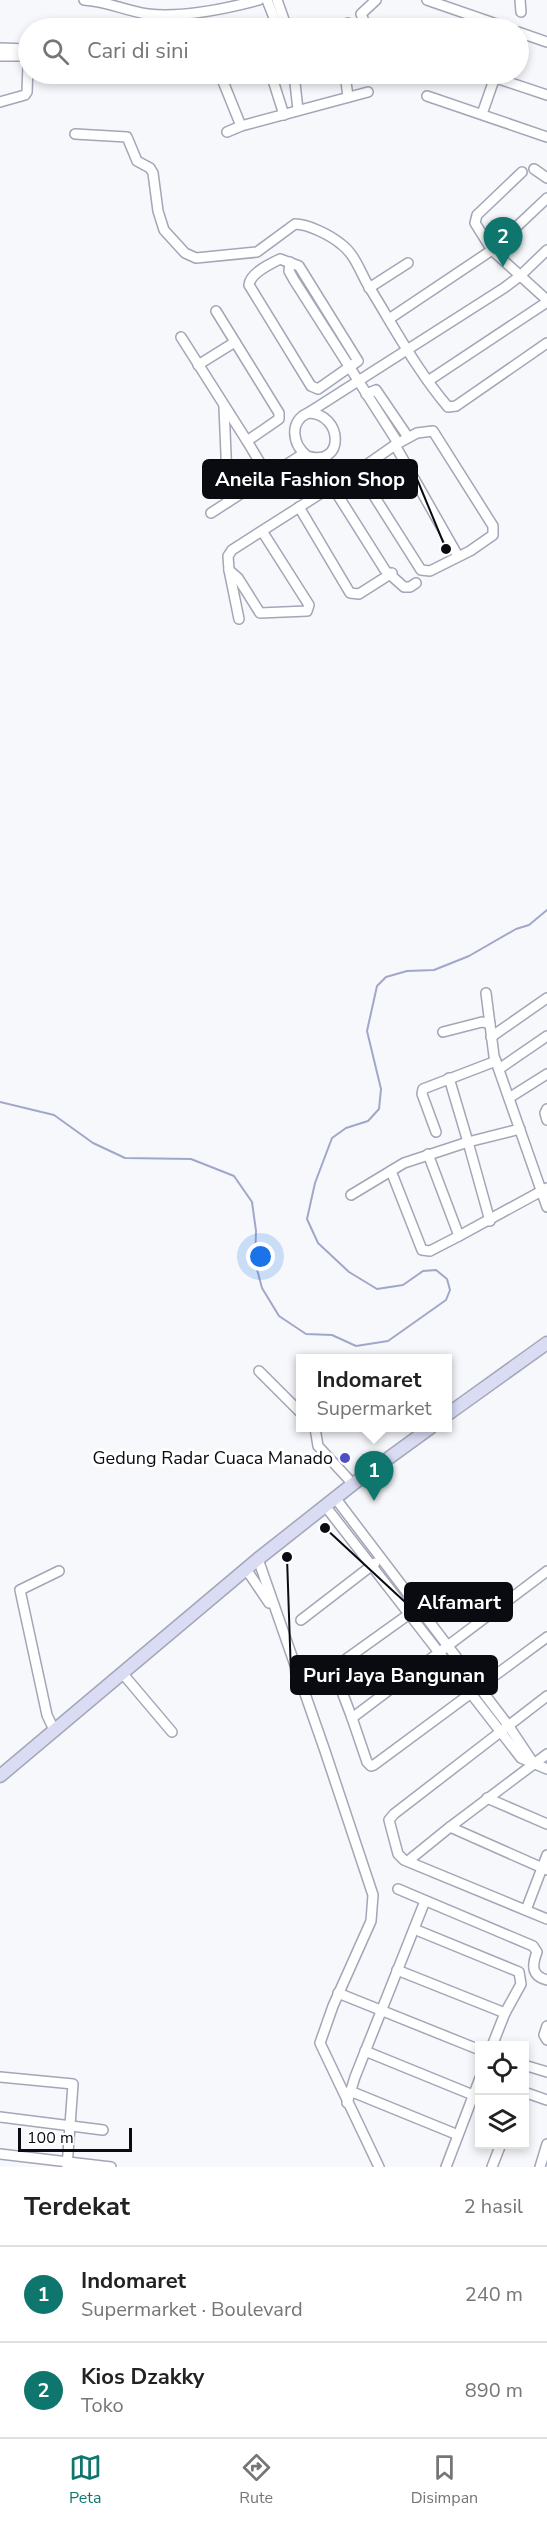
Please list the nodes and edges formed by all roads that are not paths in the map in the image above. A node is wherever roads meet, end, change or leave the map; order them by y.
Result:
1 (84, 0) edge
2 (259, 0) edge
3 (267, 0) edge
4 (277, 0) edge
5 (376, 0) edge
6 (427, 0) edge
7 (520, 0) edge
8 (100, 1) edge
9 (124, 5) edge
10 (521, 12) dead end
11 (274, 18) edge
12 (283, 18) edge
13 (363, 18) edge
14 (479, 18) edge
15 (529, 36) edge
16 (547, 42) edge
17 (0, 48) edge
18 (18, 49) edge
19 (0, 56) edge
20 (18, 56) edge
21 (27, 84) edge
22 (224, 84) edge
23 (274, 84) edge
24 (295, 84) edge
25 (346, 84) edge
26 (493, 84) edge
27 (515, 84) edge
28 (368, 92) dead end
29 (547, 95) edge
30 (427, 96) dead end
31 (348, 97) junction
32 (0, 102) edge
33 (298, 110) junction
34 (482, 114) junction
35 (284, 115) junction
36 (241, 126) junction
37 (227, 132) dead end
38 (75, 135) dead end
39 (547, 137) edge
40 (534, 169) dead end
41 (522, 172) dead end
42 (547, 178) edge
43 (547, 198) edge
44 (492, 250) junction
45 (547, 250) edge
46 (408, 263) dead end
47 (520, 276) junction
48 (369, 288) junction
49 (547, 301) edge
50 (216, 311) dead end
51 (389, 319) junction
52 (181, 337) dead end
53 (235, 342) junction
54 (547, 343) edge
55 (408, 350) junction
56 (198, 365) junction
57 (349, 368) junction
58 (358, 381) junction
59 (428, 381) junction
60 (366, 394) junction
61 (224, 404) junction
62 (308, 413) junction
63 (408, 437) junction
64 (247, 441) junction
65 (397, 444) junction
66 (303, 454) junction
67 (324, 458) junction
68 (268, 476) junction
69 (334, 485) junction
70 (228, 502) junction
71 (300, 507) junction
72 (211, 513) dead end
73 (262, 531) junction
74 (458, 556) junction
75 (229, 570) junction
76 (391, 575) junction
77 (416, 583) dead end
78 (239, 619) dead end
79 (486, 993) dead end
80 (547, 998) edge
81 (490, 1024) junction
82 (443, 1032) dead end
83 (547, 1036) edge
84 (491, 1037) junction
85 (497, 1065) junction
86 (547, 1074) edge
87 (449, 1078) junction
88 (509, 1098) junction
89 (547, 1109) edge
90 (547, 1120) edge
91 (520, 1130) junction
92 (436, 1132) dead end
93 (468, 1142) junction
94 (428, 1154) junction
95 (391, 1171) junction
96 (544, 1190) edge
97 (351, 1195) dead end
98 (547, 1207) edge
99 (490, 1221) junction
100 (459, 1236) junction
101 (547, 1343) edge
102 (259, 1371) dead end
103 (296, 1408) edge
104 (452, 1410) edge
105 (316, 1432) edge
106 (424, 1432) edge
107 (353, 1484) junction
108 (336, 1499) junction
109 (326, 1507) junction
110 (381, 1558) junction
111 (258, 1560) junction
112 (372, 1566) junction
113 (246, 1569) junction
114 (59, 1571) dead end
115 (547, 1571) edge
116 (419, 1607) junction
117 (410, 1613) junction
118 (277, 1615) junction
119 (301, 1620) dead end
120 (547, 1637) edge
121 (449, 1646) junction
122 (440, 1653) junction
123 (123, 1674) junction
124 (475, 1691) junction
125 (547, 1696) edge
126 (352, 1718) junction
127 (504, 1728) junction
128 (54, 1730) junction
129 (172, 1732) dead end
130 (547, 1754) edge
131 (534, 1764) junction
132 (547, 1769) edge
133 (0, 1776) edge
134 (487, 1798) junction
135 (547, 1824) edge
136 (450, 1827) junction
137 (547, 1855) edge
138 (408, 1862) junction
139 (544, 1868) edge
140 (398, 1889) dead end
141 (425, 1901) junction
142 (525, 1910) junction
143 (547, 1920) edge
144 (414, 1929) junction
145 (533, 1968) junction
146 (397, 1970) junction
147 (519, 1971) junction
148 (547, 1980) edge
149 (338, 1993) junction
150 (381, 2010) junction
151 (505, 2013) junction
152 (547, 2026) edge
153 (547, 2040) edge
154 (494, 2041) edge
155 (475, 2048) edge
156 (365, 2051) junction
157 (529, 2066) edge
158 (547, 2072) edge
159 (0, 2077) edge
160 (475, 2090) edge
161 (350, 2091) junction
162 (529, 2093) edge
163 (473, 2095) junction
164 (547, 2100) edge
165 (347, 2103) junction
166 (0, 2117) edge
167 (71, 2127) junction
168 (103, 2130) dead end
169 (458, 2134) junction
170 (547, 2144) edge
171 (499, 2149) edge
172 (0, 2154) edge
173 (67, 2164) edge
174 (111, 2167) edge
175 (379, 2167) edge
176 (446, 2167) edge
177 (492, 2167) edge
178 (540, 2167) edge

1 - 8 street
2 - 9 street
3 - 11 street
4 - 12 street
5 - 13 street
6 - 14 street
7 - 10 street
8 - 9 street
15 - 16 street
17 - 18 street
19 - 20 street
21 - 32 street
22 - 36 street
23 - 35 street
24 - 33 street
25 - 31 street
26 - 34 street
27 - 29 street
28 - 31 street
30 - 34 street
31 - 33 street
33 - 35 street
34 - 39 street
35 - 36 street
36 - 37 street
38 - 48 street
40 - 42 street
41 - 44 street
43 - 44 street
44 - 47 street
44 - 51 street
45 - 47 street
46 - 48 street
47 - 49 street
47 - 55 street
48 - 51 street
49 - 59 street
50 - 53 street
51 - 55 street
52 - 56 street
53 - 56 street
53 - 64 street
54 - 59 street
55 - 58 street
55 - 59 street
56 - 61 street
57 - 57 street
57 - 58 street
58 - 60 street
58 - 62 street
60 - 63 street
60 - 65 street
61 - 64 street
61 - 70 street
62 - 66 street
62 - 67 street
63 - 65 street
63 - 74 street
64 - 68 street
65 - 74 street
65 - 74 street
66 - 67 street
66 - 68 street
67 - 69 street
68 - 70 street
69 - 71 street
69 - 76 street
70 - 72 street
71 - 73 street
71 - 76 street
73 - 75 street
73 - 75 street
75 - 78 street
76 - 77 street
79 - 81 street
80 - 84 street
81 - 82 street
81 - 84 street
83 - 85 street
84 - 85 street
85 - 87 street
85 - 88 street
86 - 88 street
87 - 92 street
87 - 93 street
88 - 91 street
89 - 90 street
91 - 93 street
91 - 96 street
93 - 94 street
93 - 99 street
94 - 95 street
94 - 100 street
95 - 97 street
95 - 100 street
96 - 98 street
96 - 99 street
99 - 100 street
101 - 104 street
102 - 103 street
105 - 107 street
106 - 107 street
107 - 108 street
108 - 109 street
108 - 110 street
109 - 111 street
109 - 112 street
110 - 112 street
110 - 116 street
111 - 113 street
111 - 118 street
112 - 117 street
112 - 119 street
113 - 118 street
113 - 123 street
114 - 128 street
115 - 121 street
116 - 117 street
116 - 121 street
117 - 122 street
117 - 126 street
118 - 149 street
120 - 124 street
121 - 122 street
121 - 124 street
122 - 124 street
122 - 126 street
123 - 128 street
123 - 129 street
124 - 126 street
124 - 127 street
125 - 127 street
127 - 131 street
127 - 138 street
128 - 133 street
130 - 131 street
131 - 132 street
131 - 134 street
134 - 135 street
134 - 136 street
136 - 138 street
136 - 139 street
137 - 139 street
138 - 142 street
139 - 142 street
140 - 141 street
141 - 144 street
141 - 145 street
142 - 143 street
144 - 146 street
144 - 147 street
145 - 147 street
145 - 148 street
146 - 150 street
146 - 151 street
147 - 151 street
149 - 150 street
149 - 165 street
150 - 155 street
150 - 156 street
151 - 154 street
152 - 153 street
156 - 161 street
156 - 163 street
157 - 158 street
159 - 167 street
160 - 163 street
161 - 165 street
161 - 169 street
162 - 164 street
163 - 169 street
165 - 175 street
166 - 167 street
167 - 168 street
167 - 173 street
169 - 176 street
170 - 178 street
171 - 177 street
172 - 173 street
173 - 174 street

